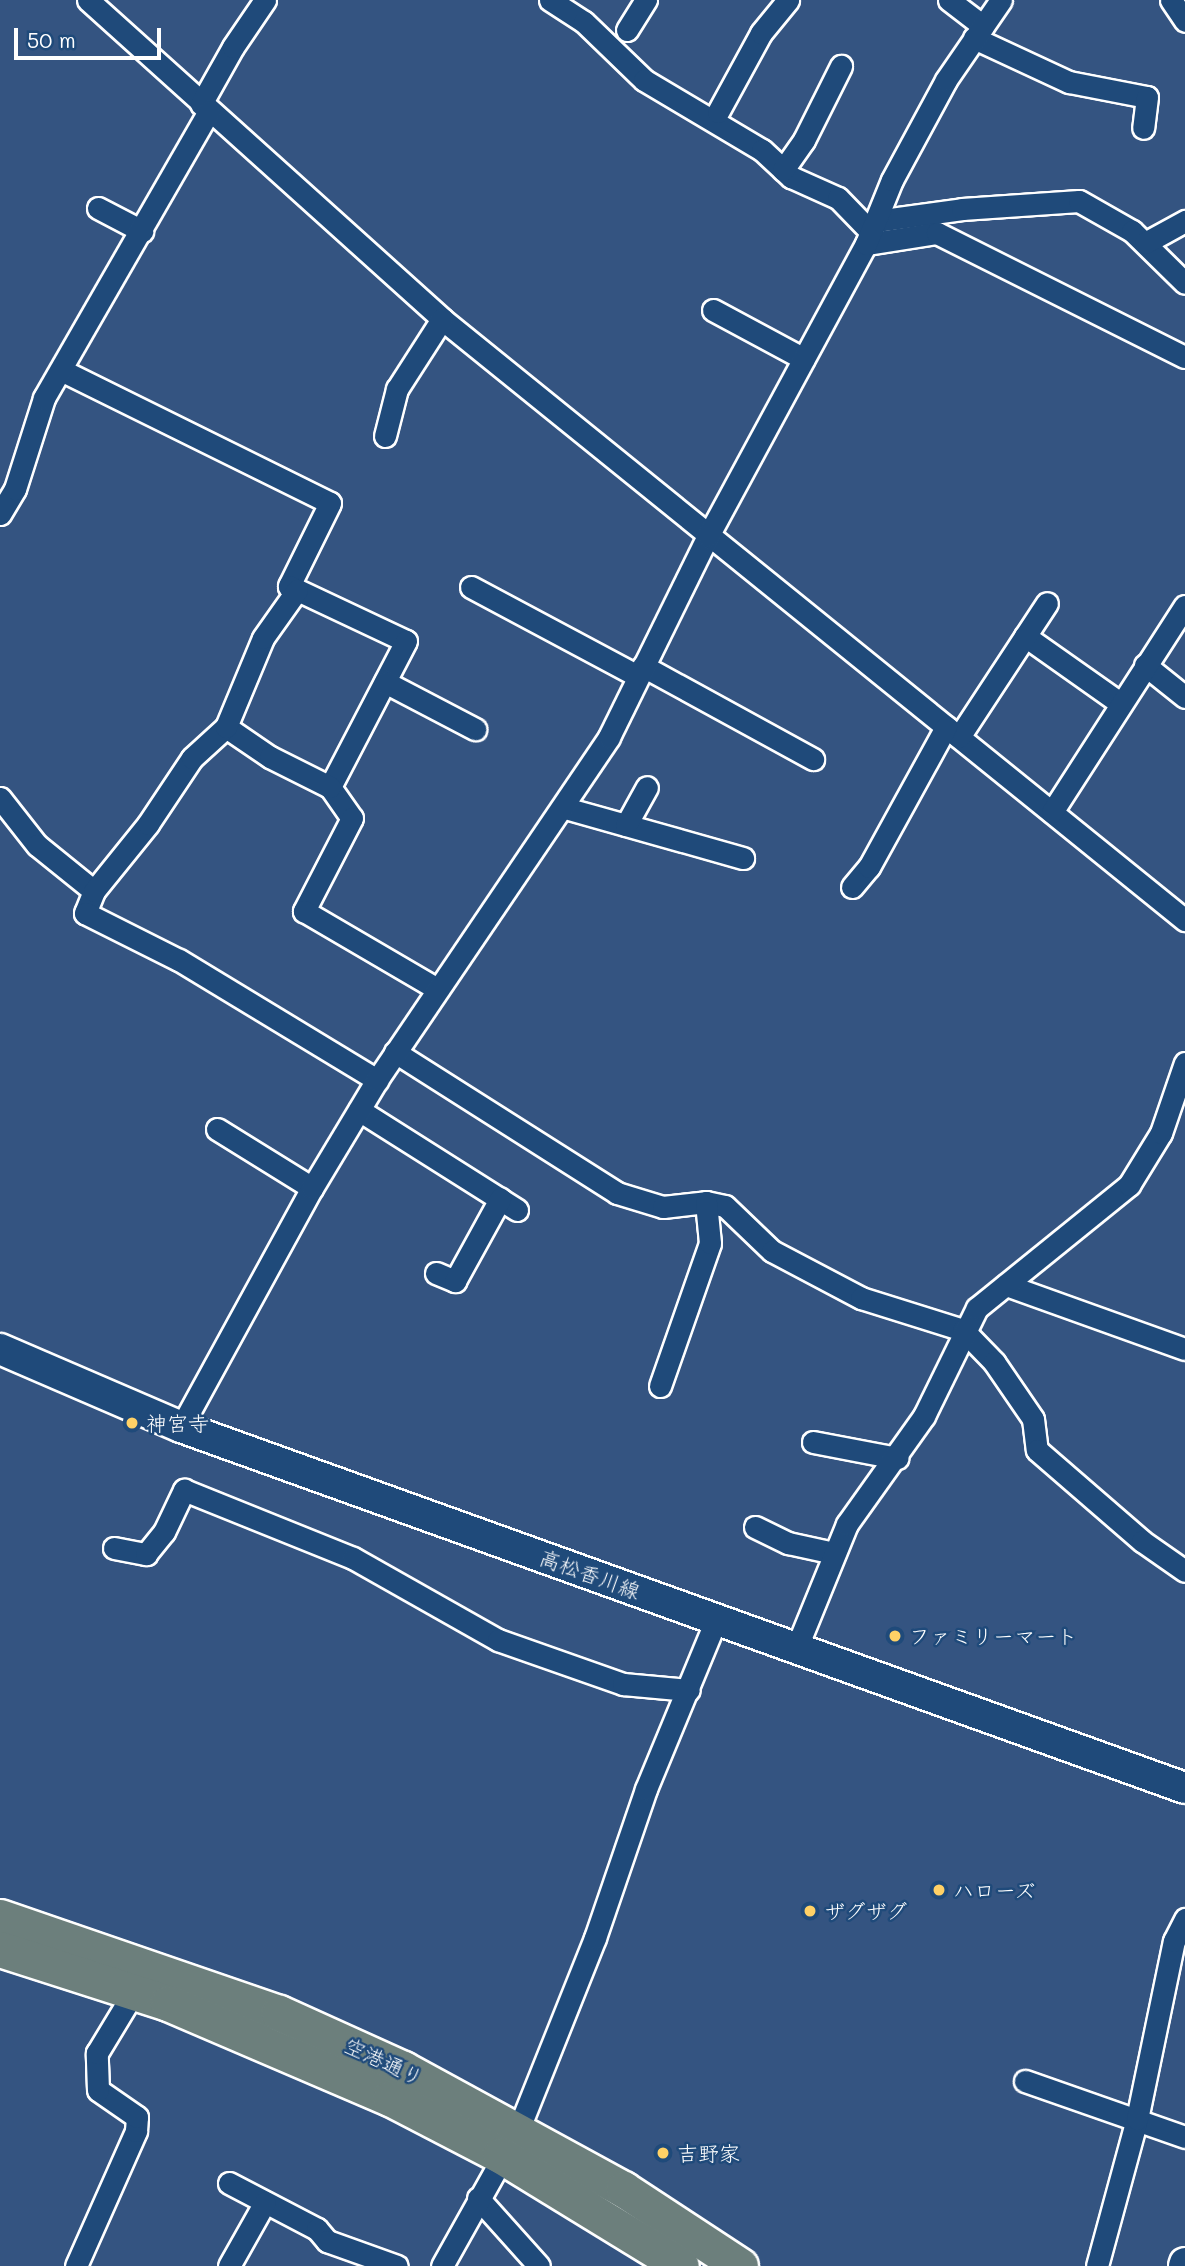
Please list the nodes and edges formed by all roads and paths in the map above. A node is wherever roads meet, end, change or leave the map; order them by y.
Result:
1 (88, 0) edge
2 (265, 0) edge
3 (550, 0) edge
4 (646, 0) edge
5 (788, 0) edge
6 (949, 0) edge
7 (1001, 0) edge
8 (1171, 0) edge
9 (1185, 20) edge
10 (627, 30) dead end
11 (979, 32) junction
12 (841, 66) dead end
13 (205, 108) junction
14 (718, 112) dead end
15 (1143, 128) dead end
16 (783, 170) junction
17 (99, 208) dead end
18 (1185, 221) edge
19 (142, 231) junction
20 (871, 232) junction
21 (1145, 243) junction
22 (1185, 283) edge
23 (713, 310) dead end
24 (442, 319) junction
25 (1185, 357) edge
26 (804, 359) junction
27 (61, 370) junction
28 (385, 436) dead end
29 (0, 514) edge
30 (708, 536) junction
31 (471, 587) dead end
32 (297, 590) junction
33 (1047, 603) dead end
34 (1185, 606) edge
35 (1025, 636) junction
36 (1145, 665) junction
37 (641, 671) junction
38 (385, 682) junction
39 (1185, 697) edge
40 (1120, 703) junction
41 (226, 727) junction
42 (475, 729) dead end
43 (952, 732) junction
44 (813, 759) dead end
45 (330, 787) junction
46 (647, 787) dead end
47 (0, 799) edge
48 (565, 808) junction
49 (1052, 813) junction
50 (626, 825) junction
51 (743, 858) dead end
52 (852, 887) dead end
53 (94, 891) junction
54 (1185, 920) edge
55 (436, 988) junction
56 (395, 1052) junction
57 (1185, 1063) edge
58 (377, 1080) junction
59 (359, 1110) junction
60 (216, 1129) dead end
61 (312, 1188) junction
62 (706, 1202) junction
63 (436, 1273) dead end
64 (1006, 1285) junction
65 (963, 1330) junction
66 (0, 1349) edge
67 (1185, 1349) edge
68 (660, 1386) dead end
69 (181, 1427) junction
70 (813, 1442) dead end
71 (897, 1458) junction
72 (755, 1527) dead end
73 (114, 1548) dead end
74 (834, 1553) junction
75 (1185, 1571) edge
76 (716, 1620) junction
77 (796, 1649) junction
78 (689, 1690) junction
79 (1185, 1788) edge
80 (0, 1917) edge
81 (1185, 1919) edge
82 (0, 1949) edge
83 (134, 1992) junction
84 (1025, 2081) dead end
85 (1137, 2119) junction
86 (1185, 2137) edge
87 (510, 2142) junction
88 (229, 2183) dead end
89 (478, 2197) junction
90 (265, 2202) junction
91 (76, 2266) edge
92 (229, 2266) edge
93 (397, 2266) edge
94 (442, 2266) edge
95 (539, 2266) edge
96 (681, 2266) edge
97 (740, 2266) edge
98 (1097, 2266) edge

1 - 13 street
2 - 13 street
3 - 16 street
4 - 10 street
5 - 14 street
6 - 11 street
7 - 11 street
8 - 9 street
11 - 15 street
11 - 20 street
12 - 16 street
13 - 19 street
13 - 24 street
16 - 20 street
17 - 19 street
18 - 21 street
19 - 27 street
20 - 21 street
20 - 25 street
20 - 26 street
21 - 22 street
23 - 26 street
24 - 28 street
24 - 30 street
26 - 30 street
27 - 29 street
27 - 32 street
30 - 37 street
30 - 43 street
31 - 37 street
32 - 38 street
32 - 41 street
33 - 35 street
34 - 36 street
35 - 40 street
35 - 43 street
36 - 39 street
36 - 40 street
37 - 44 street
37 - 48 street
38 - 42 street
38 - 45 street
40 - 49 street
41 - 45 street
41 - 53 street
43 - 49 street
43 - 52 street
45 - 55 street
46 - 50 street
47 - 53 street
48 - 50 street
48 - 55 street
49 - 54 street
50 - 51 street
53 - 58 street
55 - 56 street
56 - 58 street
56 - 62 street
57 - 64 street
58 - 59 street
59 - 61 street
59 - 63 street
60 - 61 street
61 - 69 street
62 - 65 street
62 - 68 street
64 - 65 street
64 - 67 street
65 - 71 street
65 - 75 street
66 - 69 main road, 高松香川線
69 - 76 main road, 高松香川線
70 - 71 street
71 - 74 street
72 - 74 street
73 - 78 street
74 - 77 street
76 - 77 main road, 高松香川線
76 - 78 street
77 - 79 main road, 高松香川線
78 - 87 street
80 - 87 highway, 空港通り
81 - 85 street
82 - 83 highway, 空港通り
83 - 87 highway, 空港通り
83 - 91 street
84 - 85 street
85 - 86 street
85 - 98 street
87 - 89 street
87 - 96 highway, 空港通り
87 - 97 highway, 空港通り
88 - 90 street
89 - 94 street
89 - 95 street
90 - 92 street
90 - 93 street

